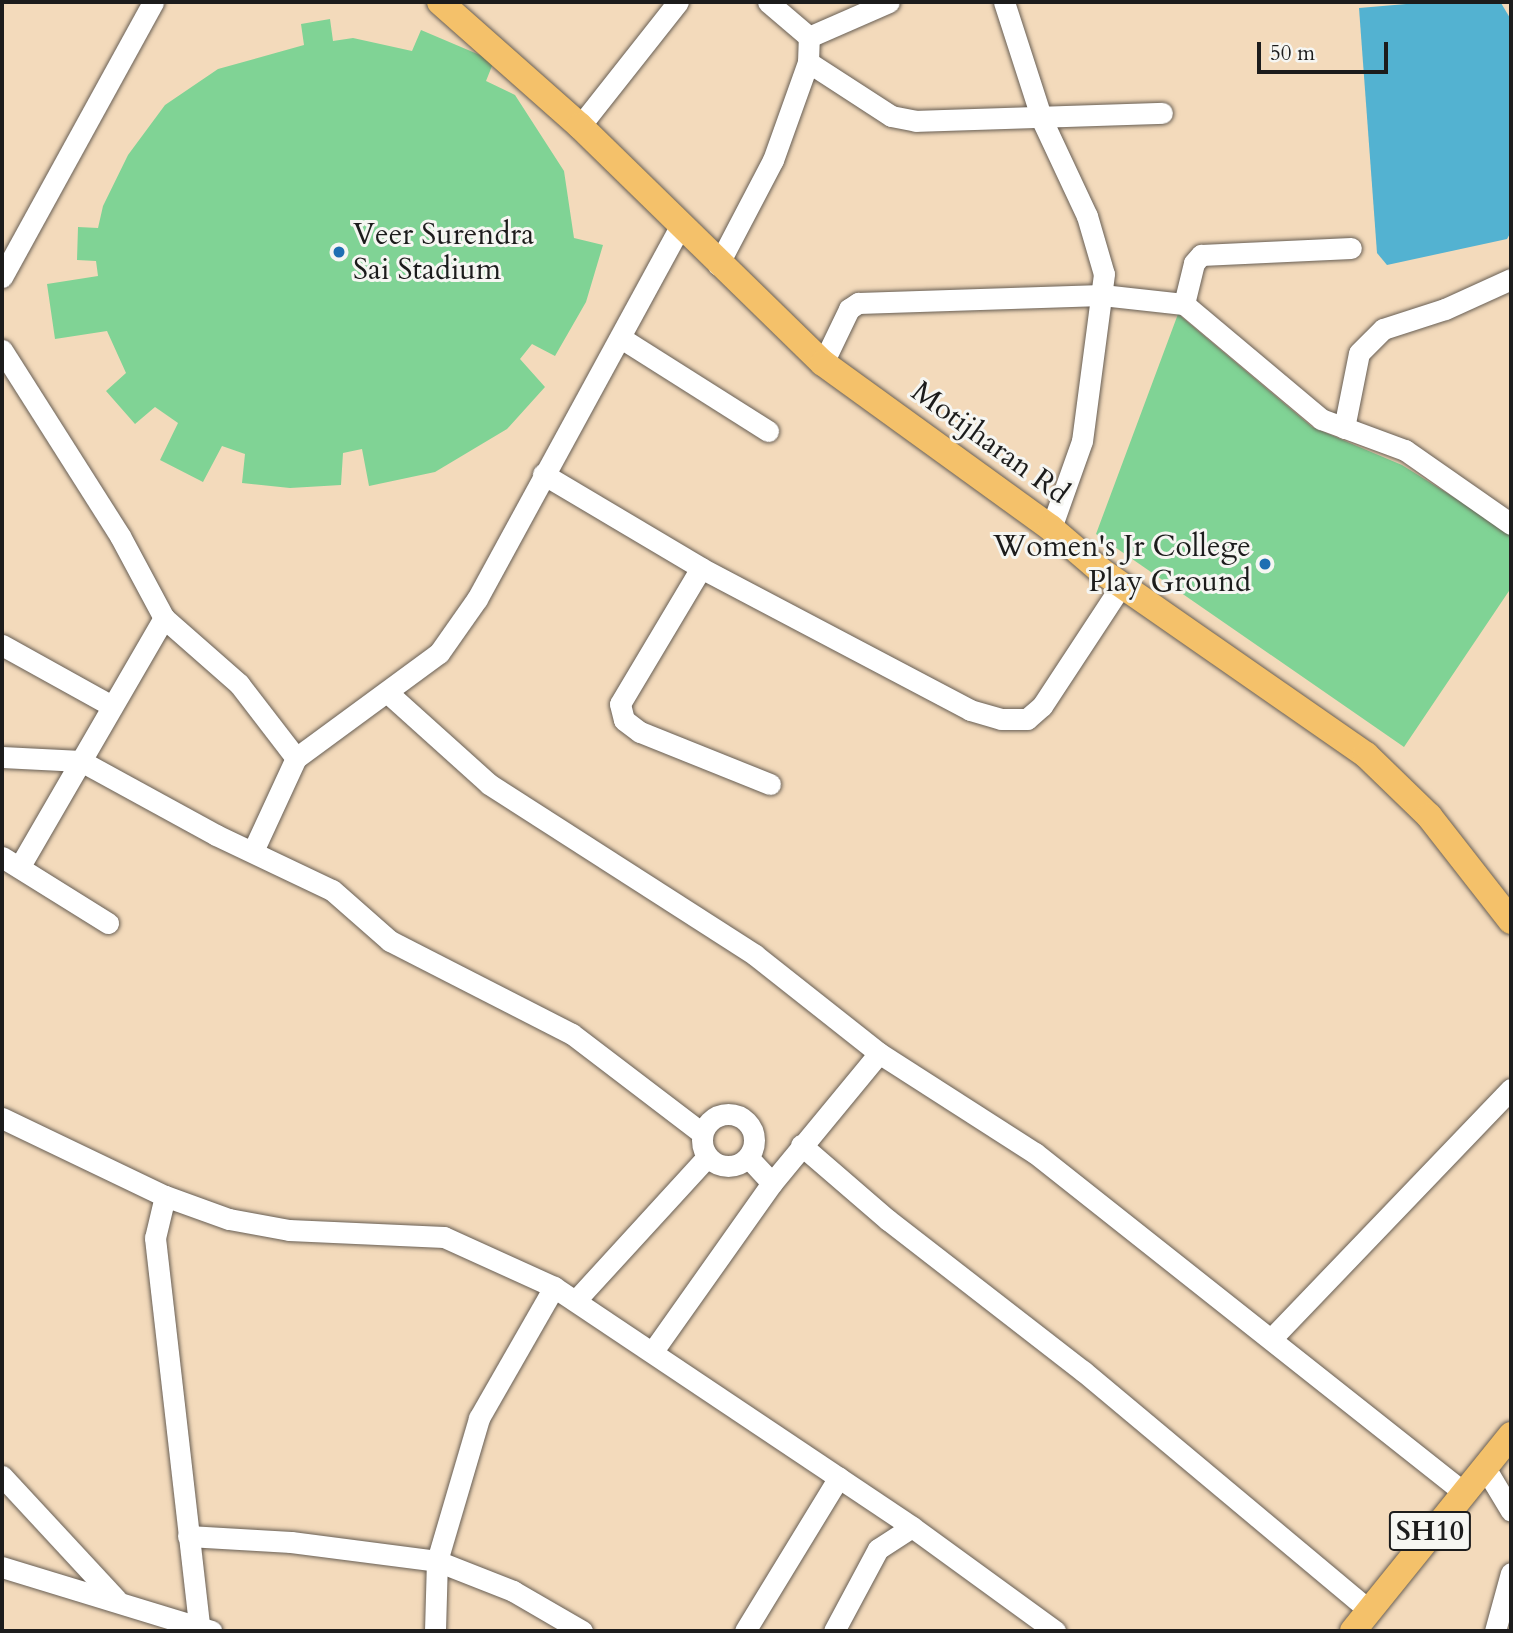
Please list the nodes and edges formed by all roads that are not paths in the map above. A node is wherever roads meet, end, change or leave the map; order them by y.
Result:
1 (152, 2) edge
2 (440, 2) edge
3 (678, 2) edge
4 (768, 2) edge
5 (889, 2) edge
6 (1004, 2) edge
7 (808, 37) junction
8 (808, 62) junction
9 (1162, 113) dead end
10 (1042, 120) junction
11 (580, 126) junction
12 (680, 227) junction
13 (1352, 247) dead end
14 (718, 265) junction
15 (2, 276) edge
16 (1511, 279) edge
17 (1101, 295) junction
18 (1184, 304) junction
19 (621, 338) junction
20 (2, 350) edge
21 (823, 363) junction
22 (1344, 428) junction
23 (768, 431) dead end
24 (544, 474) junction
25 (1511, 524) edge
26 (1051, 528) junction
27 (701, 568) junction
28 (1122, 584) junction
29 (164, 618) junction
30 (2, 645) edge
31 (388, 693) junction
32 (112, 706) junction
33 (2, 757) edge
34 (296, 758) junction
35 (81, 761) junction
36 (770, 784) dead end
37 (253, 851) junction
38 (11, 861) edge
39 (1511, 921) edge
40 (108, 923) dead end
41 (879, 1053) junction
42 (1511, 1089) edge
43 (2, 1118) edge
44 (702, 1133) junction
45 (801, 1145) junction
46 (707, 1157) junction
47 (748, 1158) junction
48 (772, 1183) junction
49 (165, 1196) junction
50 (554, 1287) junction
51 (577, 1299) junction
52 (1272, 1338) junction
53 (653, 1351) junction
54 (1511, 1434) edge
55 (1483, 1466) junction
56 (2, 1476) edge
57 (839, 1477) junction
58 (1462, 1491) junction
59 (1511, 1511) edge
60 (912, 1527) junction
61 (188, 1536) junction
62 (437, 1560) junction
63 (2, 1567) edge
64 (1511, 1573) edge
65 (118, 1600) junction
66 (1369, 1610) junction
67 (205, 1629) edge
68 (435, 1631) edge
69 (582, 1631) edge
70 (745, 1631) edge
71 (834, 1631) edge
72 (1055, 1631) edge
73 (1353, 1631) edge
74 (1496, 1631) edge

1 - 15 street
2 - 11 main road, Motijharan Rd
3 - 11 street
4 - 7 street
5 - 7 street
6 - 10 street
7 - 8 street
8 - 10 street
8 - 14 street
9 - 10 street
10 - 17 street
11 - 12 main road, Motijharan Rd
12 - 14 main road, Motijharan Rd
12 - 19 street
13 - 18 street
14 - 21 main road, Motijharan Rd
16 - 22 street
17 - 18 street
17 - 21 street
17 - 26 street
18 - 22 street
19 - 23 street
19 - 24 street
20 - 29 street
21 - 26 main road, Motijharan Rd
22 - 25 street
24 - 27 street
24 - 31 street
26 - 28 main road, Motijharan Rd
27 - 28 street
27 - 36 street
28 - 39 main road, Motijharan Rd
29 - 32 street
29 - 34 street
30 - 32 street
31 - 34 street
31 - 41 street
32 - 35 street
33 - 35 street
34 - 37 street
35 - 37 street
35 - 38 street
37 - 44 street
38 - 40 street
41 - 45 street
41 - 52 street
42 - 52 street
43 - 49 street
44 - 46 street
44 - 47 street
45 - 48 street
45 - 66 street
46 - 47 street
46 - 51 street
47 - 48 street
48 - 53 street
49 - 50 street
49 - 61 street
50 - 51 street
50 - 62 street
51 - 53 street
52 - 58 street
53 - 57 street
54 - 55 main road, SH10
55 - 58 main road, SH10
55 - 59 street
56 - 65 street
57 - 60 street
57 - 70 street
58 - 66 main road, SH10
60 - 71 street
60 - 72 street
61 - 62 street
61 - 67 street
62 - 68 street
62 - 69 street
63 - 65 street
64 - 74 street
65 - 67 street
66 - 73 main road, SH10

